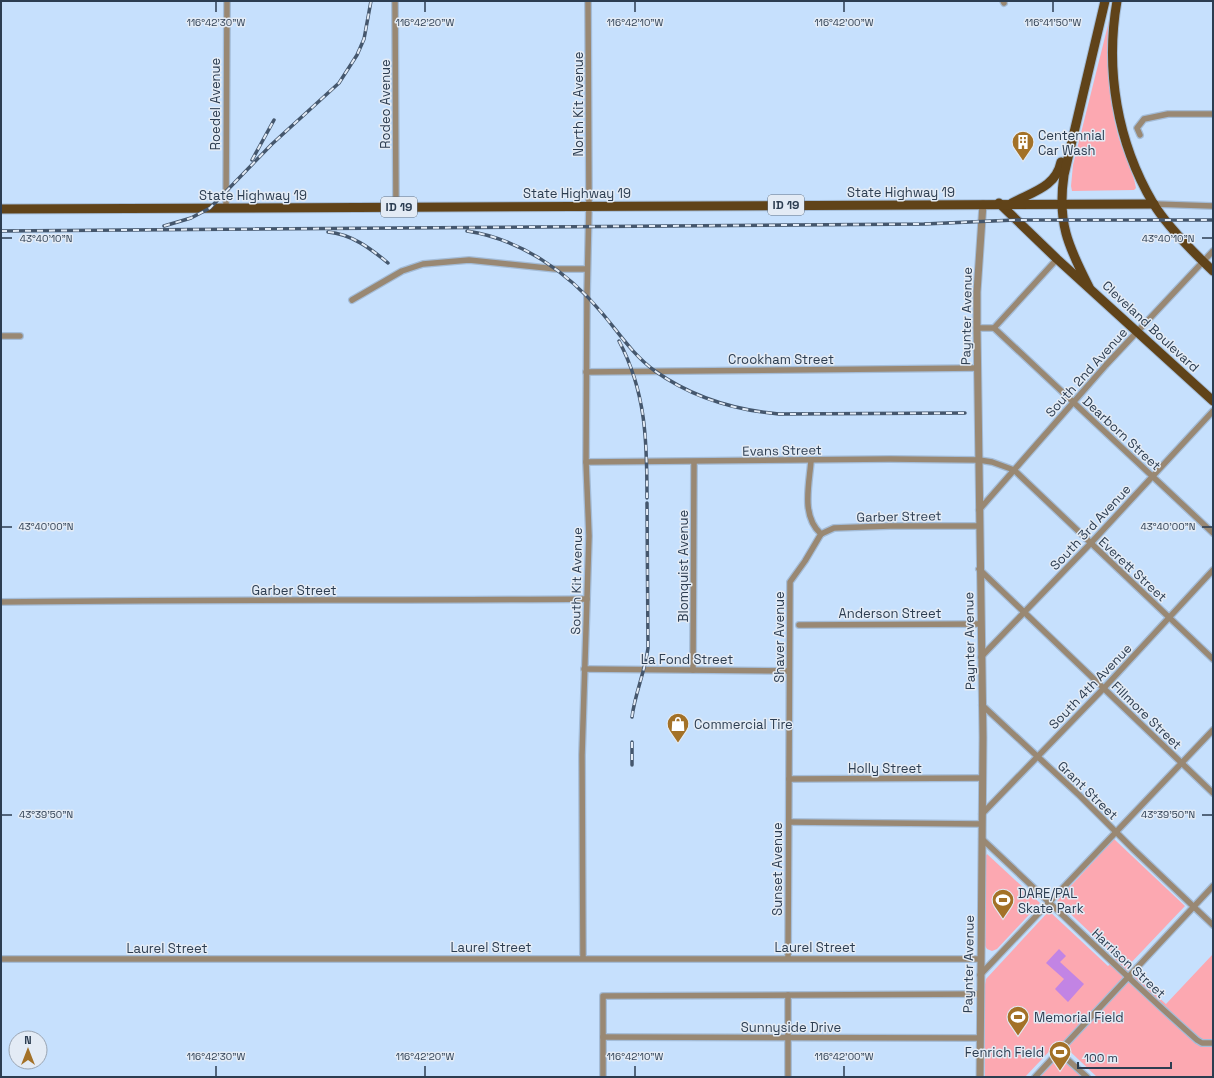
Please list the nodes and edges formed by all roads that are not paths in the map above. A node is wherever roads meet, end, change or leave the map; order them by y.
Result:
1 (227, 1) edge
2 (395, 1) edge
3 (588, 1) edge
4 (1105, 1) edge
5 (1117, 1) edge
6 (1094, 48) junction
7 (1213, 114) edge
8 (1140, 135) dead end
9 (999, 203) junction
10 (1011, 203) junction
11 (1061, 203) junction
12 (984, 204) junction
13 (1154, 204) junction
14 (589, 206) junction
15 (1213, 206) edge
16 (396, 207) junction
17 (1, 208) edge
18 (226, 208) junction
19 (1213, 251) edge
20 (1057, 259) junction
21 (1203, 262) junction
22 (587, 269) junction
23 (1213, 271) edge
24 (1089, 287) junction
25 (352, 300) dead end
26 (977, 328) junction
27 (994, 328) junction
28 (1138, 331) junction
29 (1, 336) edge
30 (20, 336) dead end
31 (977, 368) junction
32 (586, 372) junction
33 (1213, 400) edge
34 (1073, 402) junction
35 (1213, 411) edge
36 (979, 460) junction
37 (811, 461) junction
38 (586, 462) junction
39 (694, 462) junction
40 (1014, 470) junction
41 (1152, 476) junction
42 (979, 510) junction
43 (979, 526) junction
44 (1213, 533) edge
45 (821, 534) junction
46 (1090, 544) junction
47 (979, 569) junction
48 (1213, 570) edge
49 (587, 599) junction
50 (1, 602) edge
51 (1025, 612) junction
52 (1170, 618) junction
53 (980, 624) junction
54 (799, 625) dead end
55 (981, 657) junction
56 (1213, 659) edge
57 (584, 669) junction
58 (693, 670) junction
59 (789, 671) junction
60 (1104, 688) junction
61 (982, 705) junction
62 (1213, 730) edge
63 (1038, 757) junction
64 (1182, 764) junction
65 (982, 778) junction
66 (789, 780) junction
67 (1213, 793) edge
68 (981, 815) junction
69 (788, 822) junction
70 (981, 824) junction
71 (1116, 832) junction
72 (982, 840) junction
73 (1213, 886) edge
74 (1050, 902) junction
75 (1193, 906) junction
76 (1213, 925) edge
77 (583, 957) junction
78 (788, 958) junction
79 (1, 959) edge
80 (980, 959) junction
81 (980, 975) junction
82 (1128, 978) junction
83 (980, 994) junction
84 (788, 995) junction
85 (603, 1037) junction
86 (788, 1038) junction
87 (979, 1038) junction
88 (1213, 1043) edge
89 (1059, 1052) junction
90 (603, 1077) edge
91 (788, 1077) edge
92 (980, 1077) edge
93 (1035, 1077) edge
94 (1087, 1077) edge

1 - 18 street, Roedel Avenue
2 - 16 street, Rodeo Avenue
3 - 14 street, North Kit Avenue
4 - 6 main road
5 - 13 main road
6 - 10 main road
6 - 11 main road
7 - 8 street
9 - 10 main road, State Highway 19 / ID 19
9 - 12 main road, State Highway 19 / ID 19
9 - 20 main road, Cleveland Boulevard
10 - 11 main road, State Highway 19 / ID 19
11 - 13 main road, State Highway 19 / ID 19
11 - 24 main road
12 - 14 main road, State Highway 19 / ID 19
12 - 26 street, Paynter Avenue
13 - 15 street
13 - 21 main road
14 - 16 main road, State Highway 19 / ID 19
14 - 22 street, South Kit Avenue
16 - 18 main road, State Highway 19 / ID 19
17 - 18 main road, State Highway 19 / ID 19
19 - 21 street, South 2nd Avenue
20 - 24 main road, Cleveland Boulevard
20 - 27 street
21 - 23 main road
21 - 28 street, South 2nd Avenue
22 - 25 street
22 - 32 street, South Kit Avenue
24 - 28 main road, Cleveland Boulevard
26 - 27 street
26 - 31 street, Paynter Avenue
27 - 34 street, Dearborn Street
28 - 33 main road, Cleveland Boulevard
28 - 34 street, South 2nd Avenue
29 - 30 street
31 - 32 street, Crookham Street
31 - 36 street, Paynter Avenue
32 - 38 street, South Kit Avenue
34 - 40 street, South 2nd Avenue
34 - 41 street, Dearborn Street
35 - 41 street, South 3rd Avenue
36 - 37 street, Evans Street
36 - 40 street, Everett Street
36 - 42 street, Paynter Avenue
37 - 39 street, Evans Street
37 - 45 street
38 - 39 street, Evans Street
38 - 49 street, South Kit Avenue
39 - 58 street, Blomquist Avenue
40 - 42 street, South 2nd Avenue
40 - 46 street, Everett Street
41 - 44 street, Dearborn Street
41 - 46 street, South 3rd Avenue
42 - 43 street, Paynter Avenue
43 - 45 street, Garber Street
43 - 47 street, Paynter Avenue
45 - 59 street, Shaver Avenue
46 - 51 street, South 3rd Avenue
46 - 52 street, Everett Street
47 - 51 street, Fillmore Street
47 - 53 street, Paynter Avenue
48 - 52 street, South 4th Avenue
49 - 50 street, Garber Street
49 - 57 street, South Kit Avenue
51 - 55 street, South 3rd Avenue
51 - 60 street, Fillmore Street
52 - 56 street, Everett Street
52 - 60 street, South 4th Avenue
53 - 54 street, Anderson Street
53 - 55 street, Paynter Avenue
55 - 61 street, Paynter Avenue
57 - 58 street, La Fond Street
57 - 77 street, South Kit Avenue
58 - 59 street, La Fond Street
59 - 66 street, Shaver Avenue
60 - 63 street, South 4th Avenue
60 - 64 street, Fillmore Street
61 - 63 street, Grant Street
61 - 65 street, Paynter Avenue
62 - 64 street
63 - 68 street, South 4th Avenue
63 - 71 street, Grant Street
64 - 67 street, Fillmore Street
64 - 71 street
65 - 66 street, Holly Street
65 - 68 street, Paynter Avenue
66 - 69 street, Sunset Avenue
68 - 70 street, Paynter Avenue
69 - 70 street
69 - 78 street, Sunset Avenue
70 - 72 street, Paynter Avenue
71 - 74 street
71 - 75 street, Grant Street
72 - 74 street, Harrison Street
72 - 80 street, Paynter Avenue
73 - 75 street
74 - 81 street
74 - 82 street, Harrison Street
75 - 76 street, Grant Street
75 - 82 street
77 - 78 street, Laurel Street
77 - 79 street, Laurel Street
78 - 80 street, Laurel Street
80 - 81 street, Paynter Avenue
81 - 83 street, Paynter Avenue
82 - 88 street, Harrison Street
82 - 89 street
83 - 84 street
83 - 87 street, Paynter Avenue
84 - 85 street
84 - 86 street
85 - 86 street, Sunnyside Drive
85 - 90 street
86 - 87 street, Sunnyside Drive
86 - 91 street
87 - 92 street, Paynter Avenue
89 - 93 street
89 - 94 street

